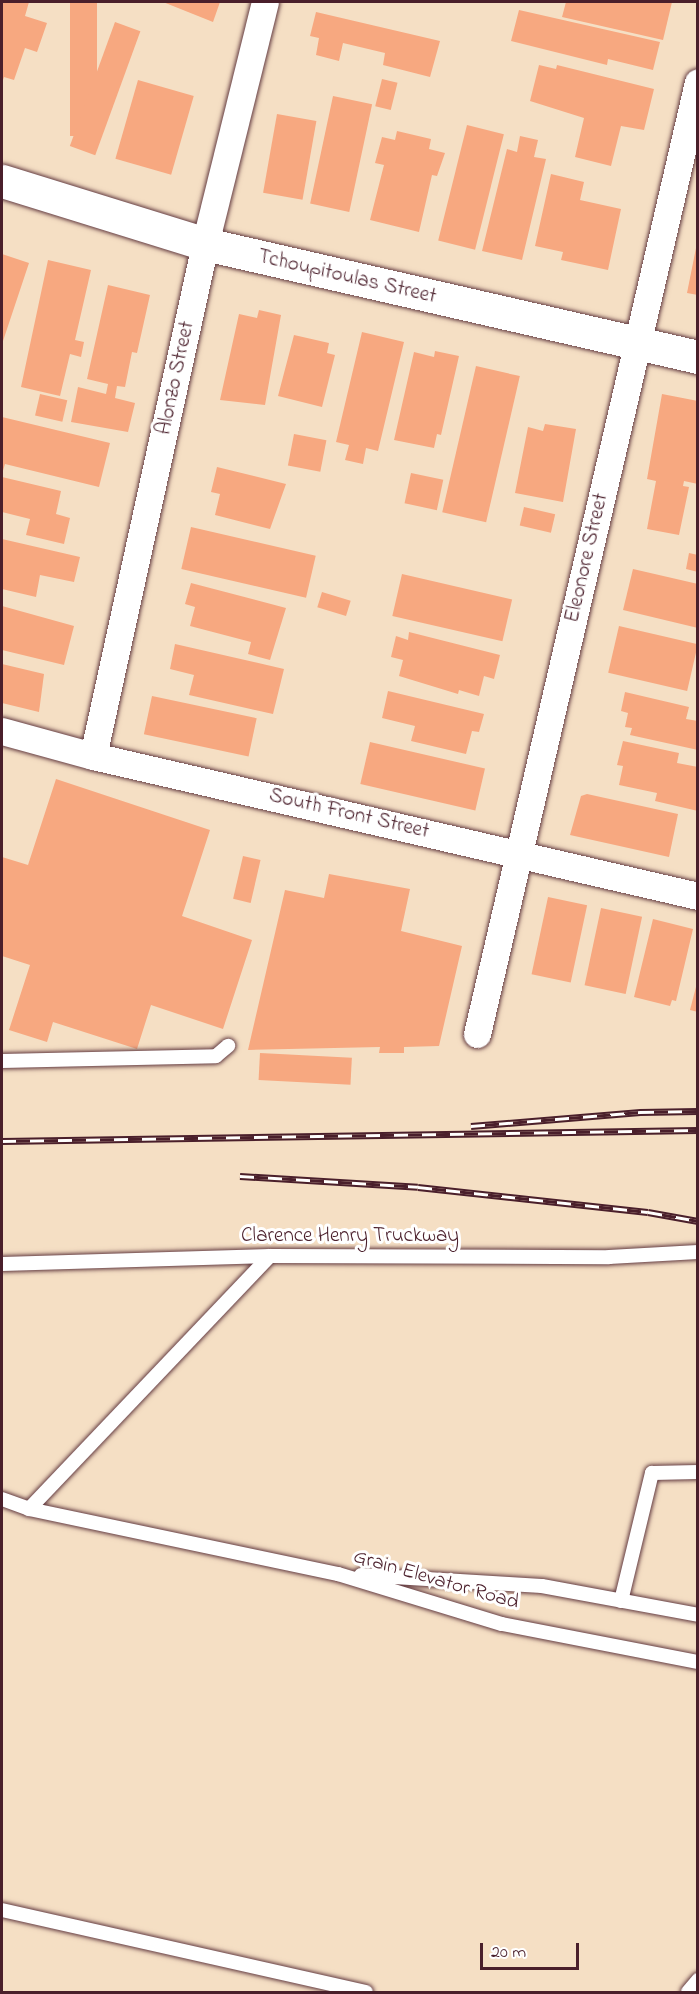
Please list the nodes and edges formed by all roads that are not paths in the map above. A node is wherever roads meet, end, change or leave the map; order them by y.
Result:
1 (265, 2) edge
2 (698, 82) edge
3 (2, 181) edge
4 (206, 244) junction
5 (638, 343) junction
6 (698, 357) edge
7 (2, 731) edge
8 (93, 756) junction
9 (518, 852) junction
10 (698, 896) edge
11 (477, 1034) dead end
12 (228, 1046) dead end
13 (2, 1061) edge
14 (698, 1252) edge
15 (270, 1256) junction
16 (2, 1264) edge
17 (698, 1472) edge
18 (2, 1500) edge
19 (29, 1509) junction
20 (338, 1574) junction
21 (621, 1601) junction
22 (698, 1615) edge
23 (698, 1662) edge
24 (2, 1910) edge
25 (698, 1980) edge
26 (366, 1992) edge
27 (688, 1992) edge

1 - 4 street, Alonzo Street
2 - 5 street, Eleonore Street
3 - 4 street, Tchoupitoulas Street
4 - 5 street, Tchoupitoulas Street
4 - 8 street, Alonzo Street
5 - 6 street, Tchoupitoulas Street
5 - 9 street, Eleonore Street
7 - 8 street, South Front Street
8 - 9 street, South Front Street
9 - 10 street, South Front Street
9 - 11 street, Eleonore Street
12 - 13 lane
14 - 15 lane, Clarence Henry Truckway
15 - 16 lane, Clarence Henry Truckway
15 - 19 lane
17 - 21 lane
18 - 19 lane
19 - 20 lane
20 - 21 lane, Grain Elevator Road
20 - 23 lane, Grain Elevator Road
21 - 22 lane, Grain Elevator Road
24 - 26 lane
25 - 27 lane

